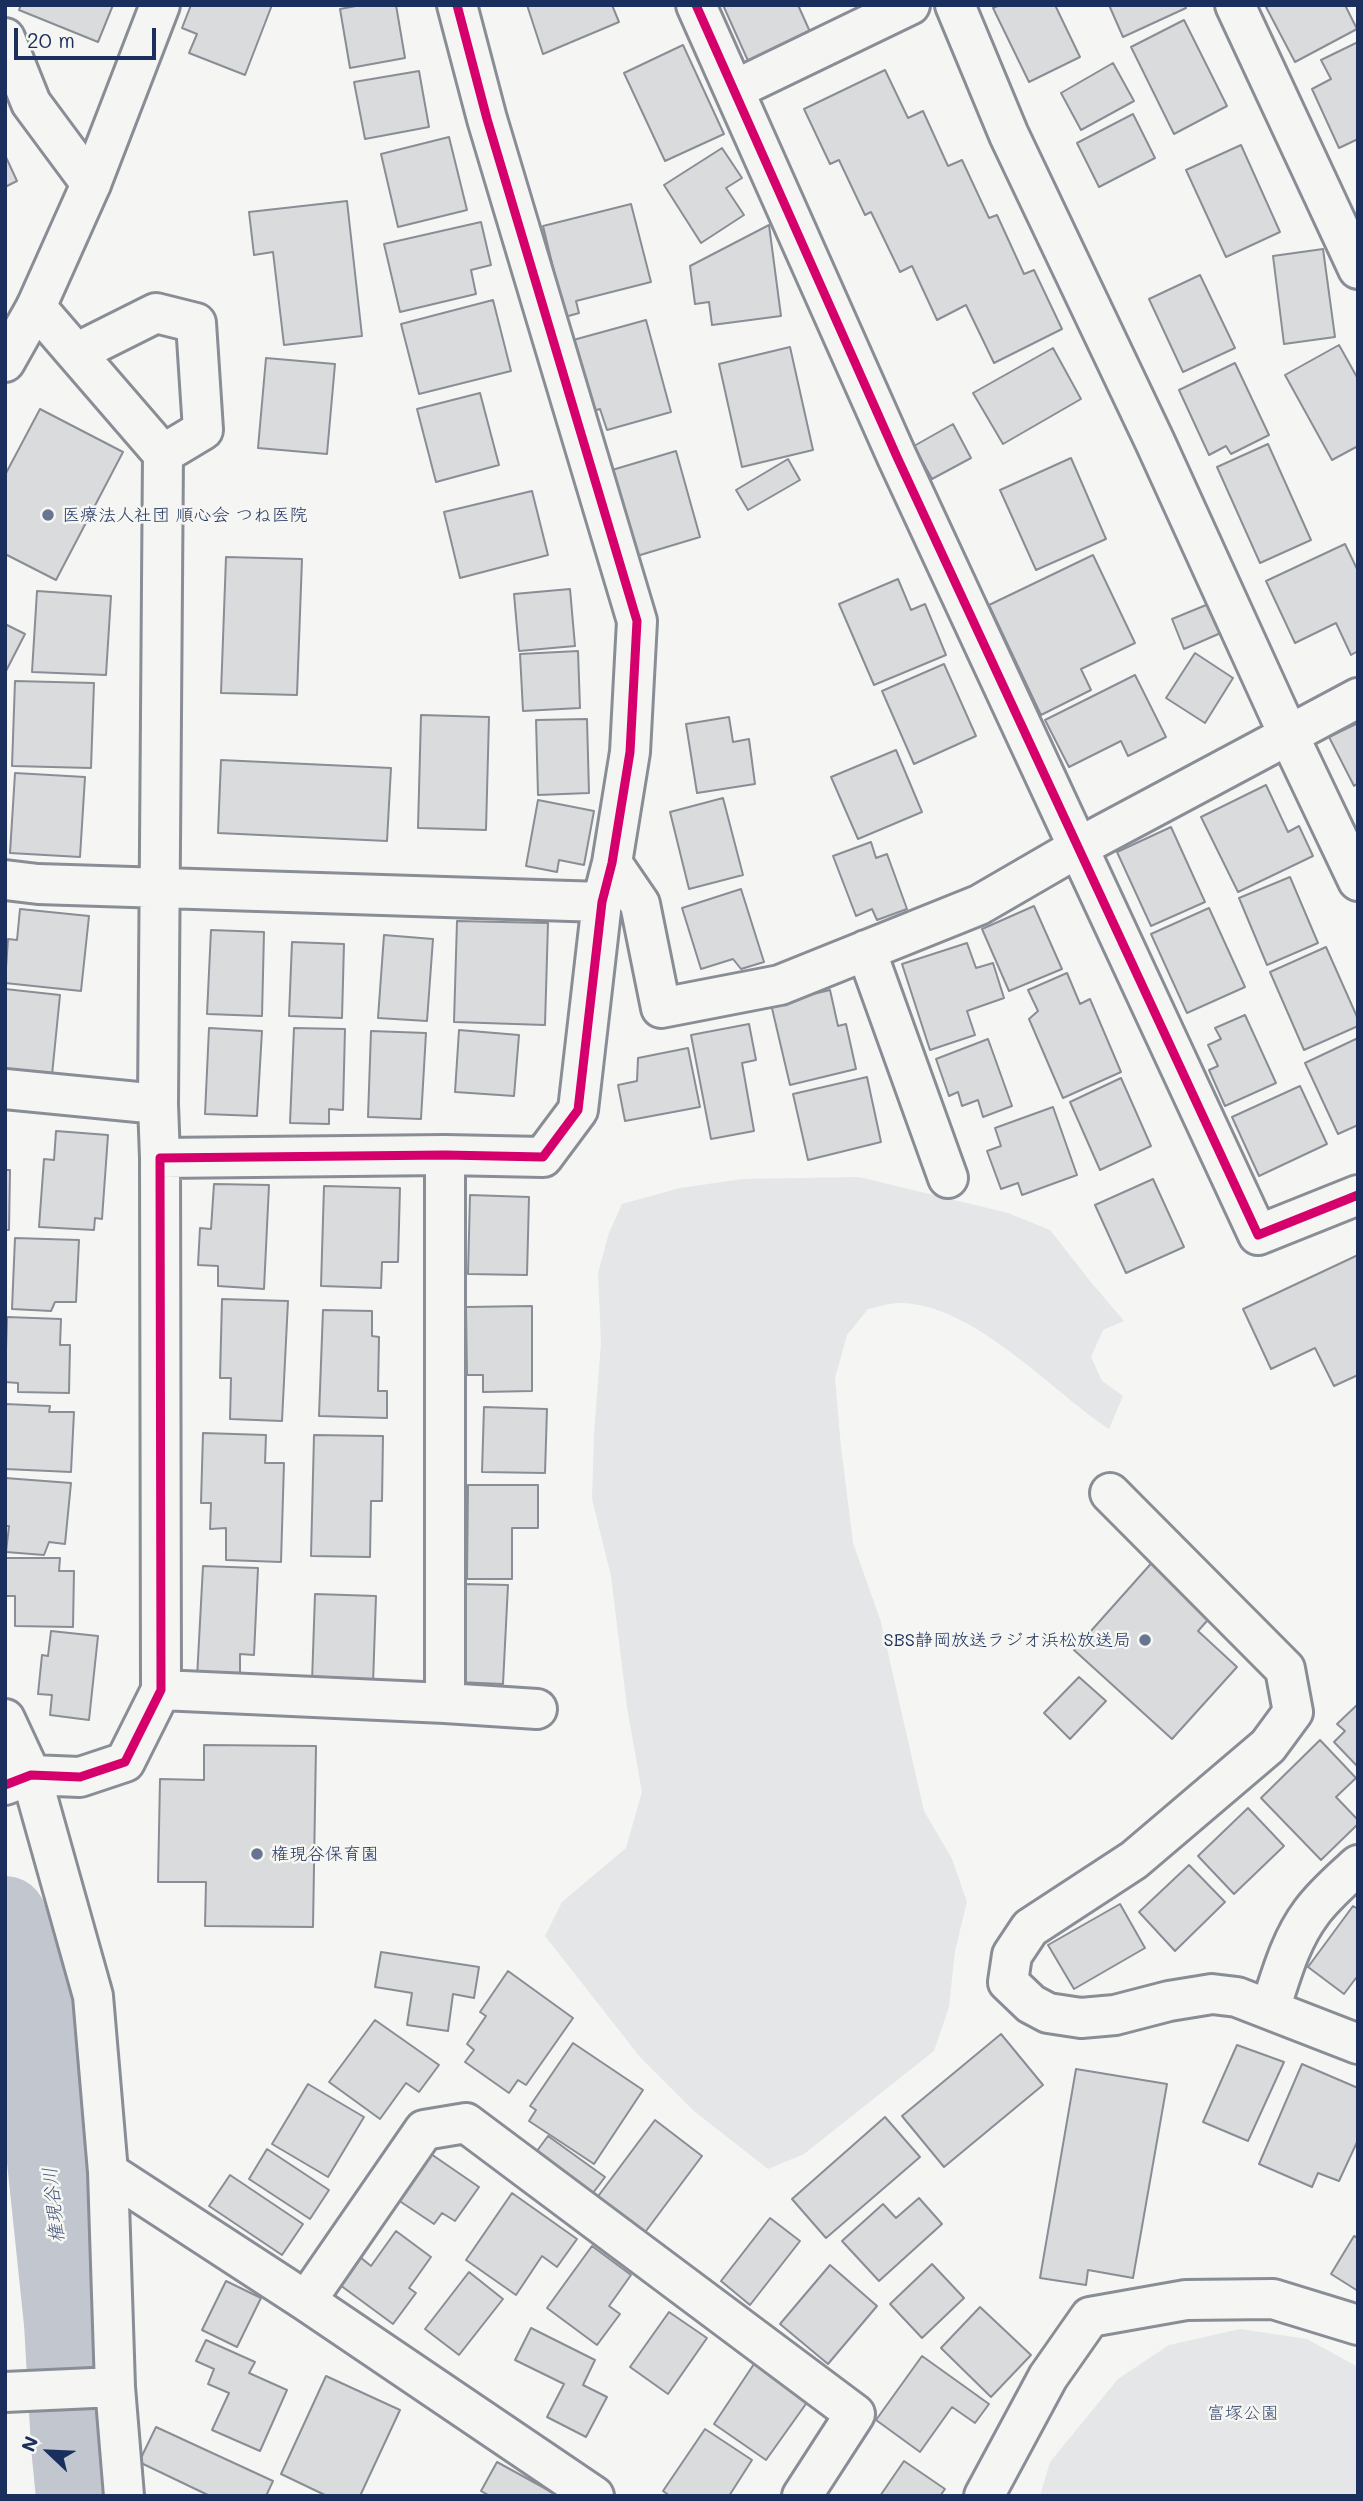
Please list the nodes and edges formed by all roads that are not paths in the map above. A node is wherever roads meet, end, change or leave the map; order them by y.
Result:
1 (160, 5) edge
2 (457, 5) edge
3 (696, 5) edge
4 (910, 5) edge
5 (955, 5) edge
6 (1235, 5) edge
7 (5, 38) edge
8 (734, 90) junction
9 (90, 184) junction
10 (1358, 269) edge
11 (36, 307) junction
12 (8, 353) edge
13 (76, 353) junction
14 (163, 454) junction
15 (1358, 698) edge
16 (1289, 736) junction
17 (1079, 847) junction
18 (612, 863) junction
19 (5, 880) edge
20 (1358, 881) edge
21 (159, 888) junction
22 (602, 902) junction
23 (866, 950) junction
24 (5, 1089) edge
25 (158, 1104) junction
26 (445, 1155) junction
27 (160, 1158) junction
28 (948, 1178) dead end
29 (1358, 1195) edge
30 (1110, 1493) dead end
31 (161, 1690) junction
32 (445, 1703) junction
33 (537, 1709) dead end
34 (5, 1719) edge
35 (18, 1780) edge
36 (1358, 1865) edge
37 (1270, 2009) junction
38 (1358, 2044) edge
39 (108, 2172) junction
40 (306, 2301) junction
41 (1358, 2325) edge
42 (115, 2387) junction
43 (12, 2391) edge
44 (124, 2496) edge
45 (594, 2496) edge
46 (802, 2496) edge
47 (984, 2496) edge

1 - 9 street
2 - 18 street
3 - 8 street
4 - 8 street
5 - 16 street
6 - 10 street
7 - 9 street
8 - 17 street
9 - 11 street
11 - 12 street
11 - 13 street
13 - 14 street
13 - 14 street
14 - 21 street
15 - 16 street
16 - 17 street
16 - 20 street
17 - 23 street
17 - 29 street
18 - 22 street
18 - 23 street
19 - 21 street
21 - 22 street
21 - 25 street
22 - 26 street
23 - 28 street
24 - 25 street
25 - 27 street
26 - 27 street
26 - 32 street
27 - 31 street
30 - 37 street
31 - 32 street
31 - 35 street
32 - 33 street
34 - 35 street
35 - 39 street
36 - 37 street
37 - 38 street
39 - 40 street
39 - 42 street
40 - 45 street
40 - 46 street
41 - 47 street
42 - 43 street
42 - 44 street

